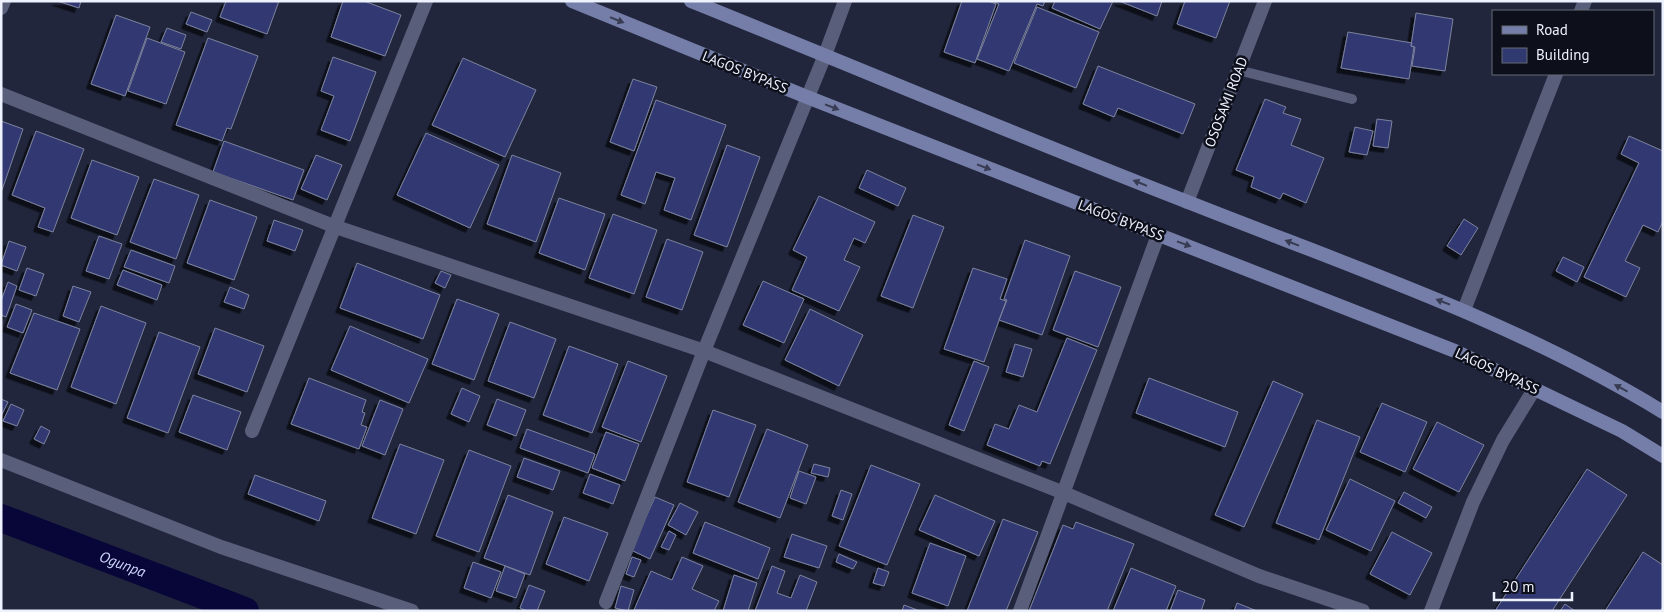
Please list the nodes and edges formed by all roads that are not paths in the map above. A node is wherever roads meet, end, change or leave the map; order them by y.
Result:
1 (4, 1) edge
2 (426, 1) edge
3 (572, 1) edge
4 (691, 1) edge
5 (845, 1) edge
6 (1265, 1) edge
7 (1, 8) edge
8 (825, 55) junction
9 (1238, 70) junction
10 (1556, 75) edge
11 (1, 94) edge
12 (807, 97) junction
13 (1352, 99) dead end
14 (1187, 202) junction
15 (336, 227) junction
16 (1158, 235) junction
17 (1464, 310) junction
18 (704, 351) junction
19 (1535, 388) junction
20 (1663, 412) edge
21 (252, 431) dead end
22 (1663, 456) edge
23 (1, 460) edge
24 (1064, 493) junction
25 (606, 602) dead end
26 (412, 611) edge
27 (1020, 611) edge
28 (1363, 611) edge
29 (1431, 611) edge

1 - 7 street
2 - 15 street
3 -> 12 main road, LAGOS BYPASS
4 - 8 main road
5 - 8 street
6 - 9 street, OSOSAMI ROAD
8 - 12 street
14 -> 8 main road
9 - 13 lane
9 - 14 street, OSOSAMI ROAD
10 - 17 street
11 - 15 street
12 -> 16 main road, LAGOS BYPASS
12 - 18 street
17 -> 14 main road
15 - 18 street
15 - 21 street
16 -> 19 main road, LAGOS BYPASS
16 - 24 street
20 -> 17 main road
18 - 24 street
18 - 25 street
19 - 22 main road, LAGOS BYPASS
19 - 29 street
23 - 26 street
24 - 27 street
24 - 28 street

